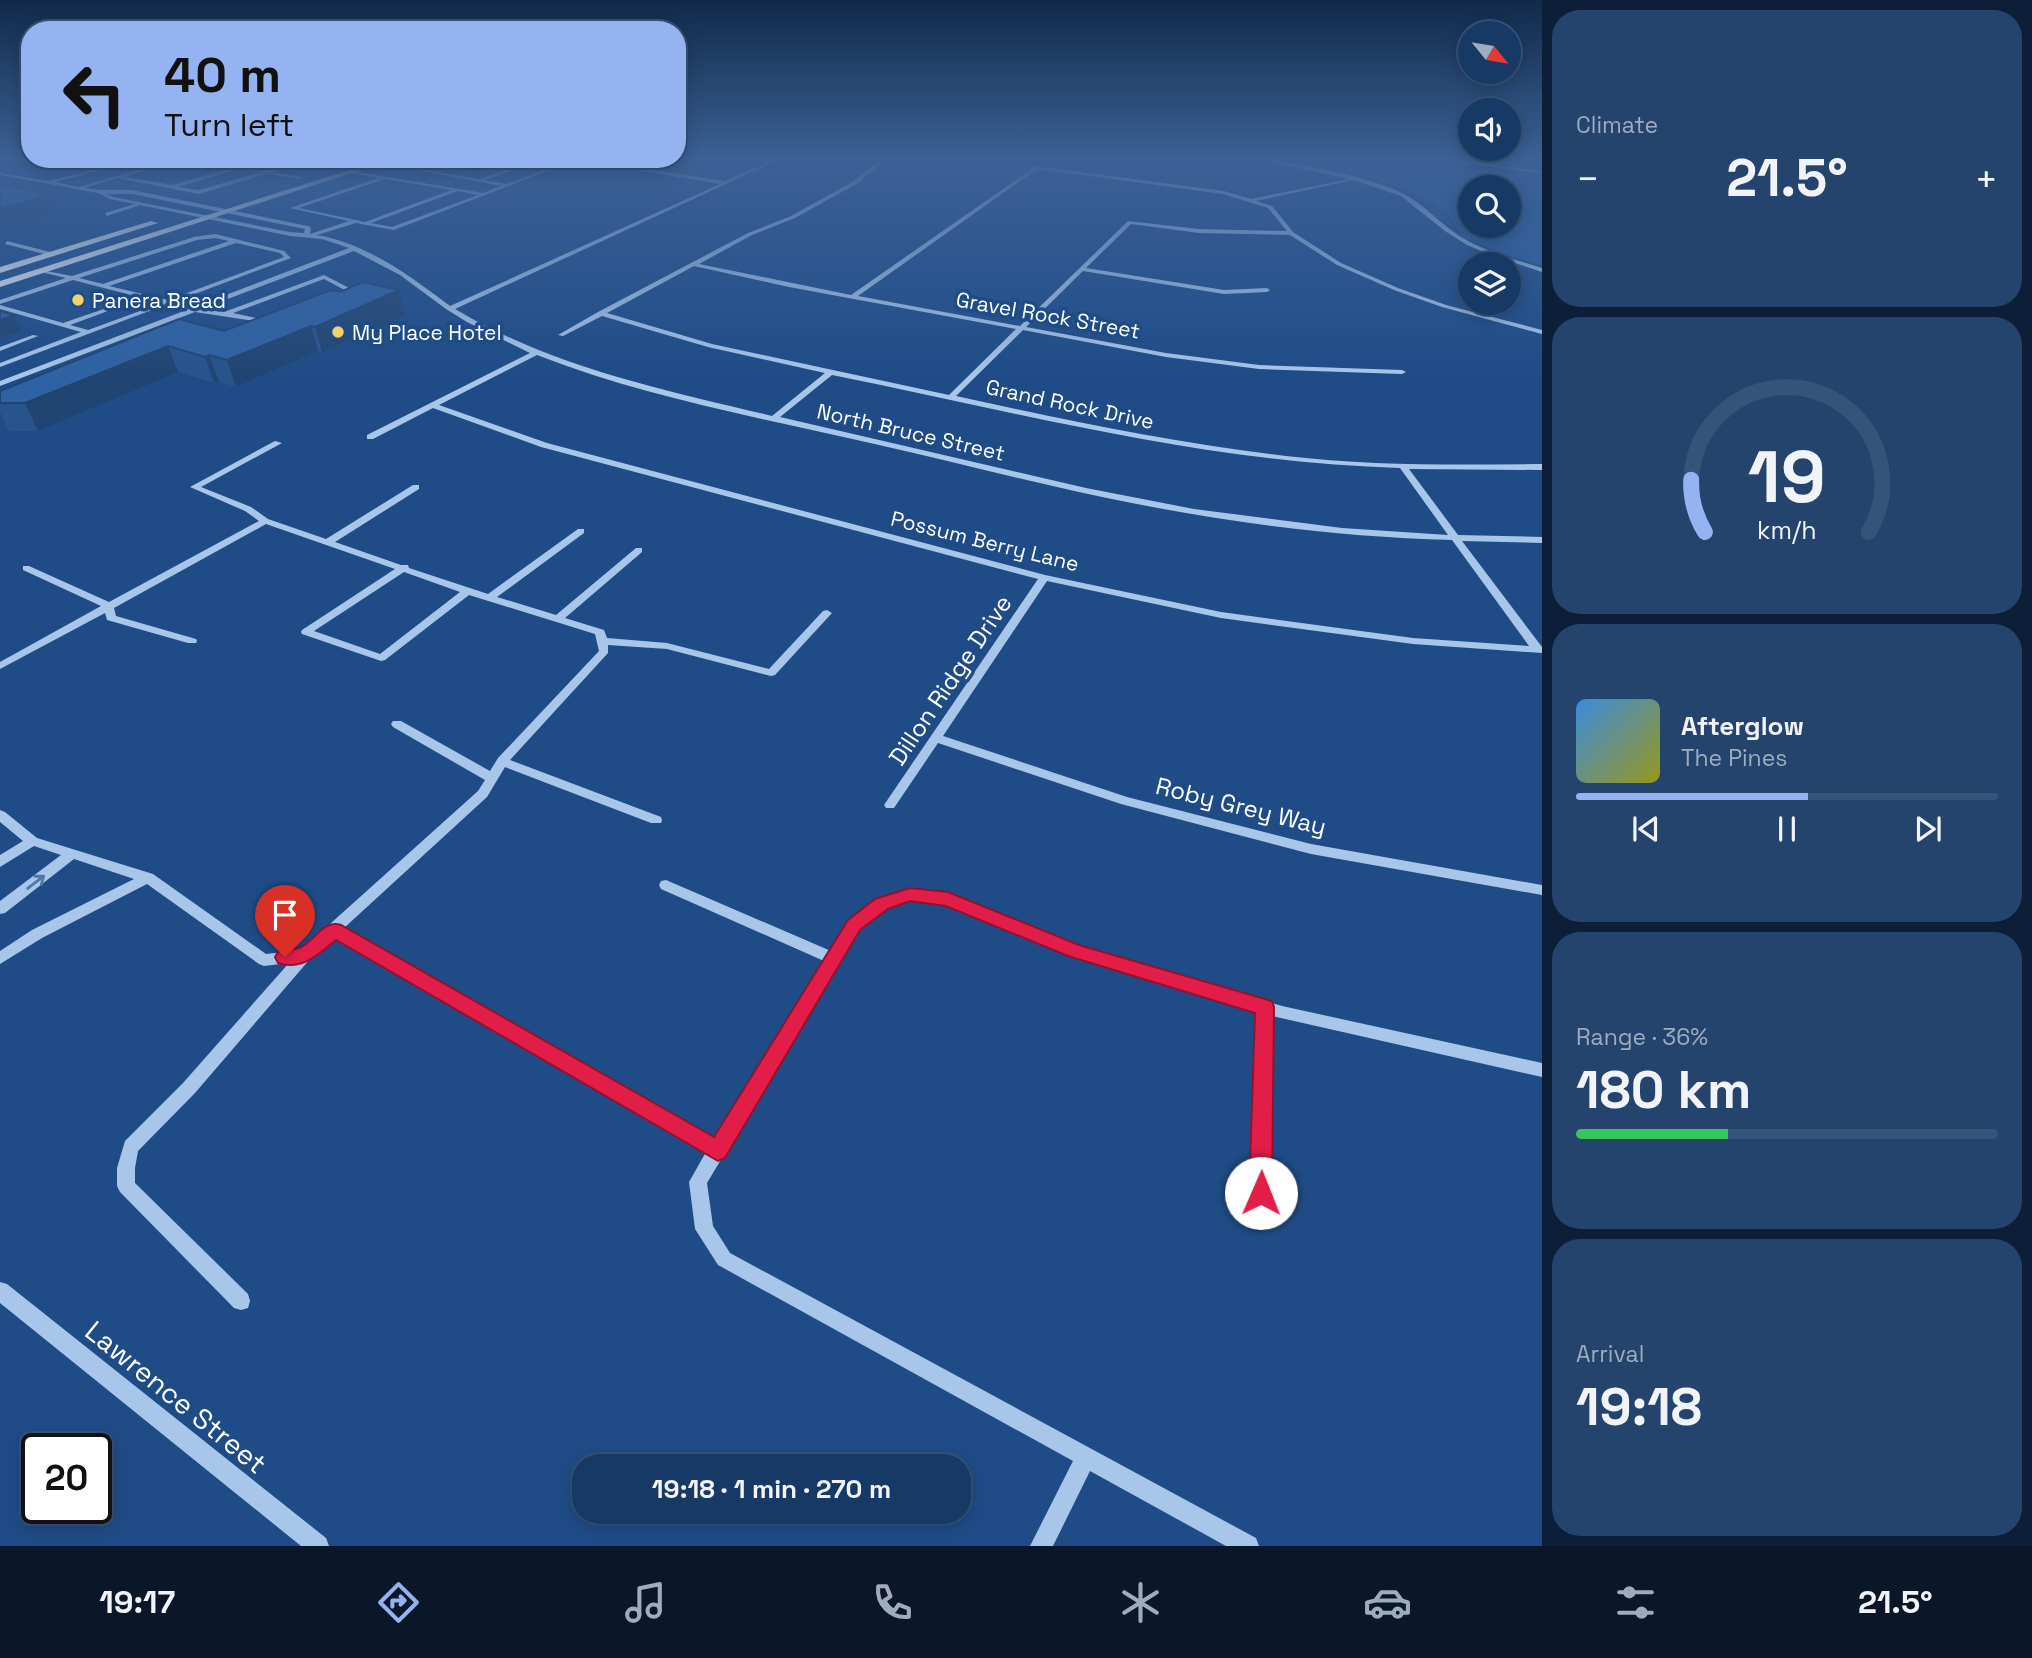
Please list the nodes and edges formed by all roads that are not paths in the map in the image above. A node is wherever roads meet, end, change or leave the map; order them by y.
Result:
1 (127, 231) edge
2 (166, 231) edge
3 (277, 231) edge
4 (308, 231) edge
5 (322, 231) edge
6 (621, 231) edge
7 (757, 231) edge
8 (945, 231) edge
9 (1121, 231) edge
10 (1206, 231) edge
11 (1449, 231) edge
12 (1291, 233) joint
13 (309, 235) junction
14 (235, 241) junction
15 (7, 243) dead end
16 (353, 250) junction
17 (52, 254) junction
18 (692, 264) junction
19 (1082, 269) junction
20 (0, 270) edge
21 (1542, 270) edge
22 (43, 271) junction
23 (74, 278) junction
24 (0, 284) edge
25 (105, 285) junction
26 (343, 287) junction
27 (334, 290) edge
28 (1267, 290) dead end
29 (852, 297) junction
30 (132, 301) dead end
31 (169, 302) junction
32 (344, 304) edge
33 (0, 305) edge
34 (450, 309) junction
35 (194, 310) junction
36 (144, 311) junction
37 (600, 313) junction
38 (225, 314) junction
39 (270, 315) edge
40 (172, 319) junction
41 (259, 320) junction
42 (184, 322) edge
43 (278, 324) edge
44 (62, 326) junction
45 (1021, 328) junction
46 (1542, 331) edge
47 (87, 332) junction
48 (561, 335) dead end
49 (36, 336) dead end
50 (0, 349) edge
51 (537, 352) junction
52 (0, 365) edge
53 (831, 372) junction
54 (1402, 372) dead end
55 (0, 384) edge
56 (951, 397) junction
57 (432, 405) junction
58 (774, 418) junction
59 (370, 437) dead end
60 (278, 443) dead end
61 (1403, 467) junction
62 (1542, 467) edge
63 (416, 487) dead end
64 (265, 521) junction
65 (581, 531) dead end
66 (1457, 540) junction
67 (1542, 540) edge
68 (328, 542) junction
69 (639, 550) dead end
70 (26, 568) dead end
71 (405, 568) junction
72 (1044, 578) junction
73 (467, 591) junction
74 (491, 597) junction
75 (109, 606) junction
76 (827, 613) dead end
77 (557, 619) junction
78 (192, 641) dead end
79 (601, 641) junction
80 (1540, 650) edge
81 (0, 666) edge
82 (397, 724) dead end
83 (936, 738) junction
84 (502, 761) junction
85 (492, 778) junction
86 (890, 806) dead end
87 (0, 815) edge
88 (656, 820) dead end
89 (32, 841) junction
90 (72, 854) junction
91 (0, 862) edge
92 (148, 878) junction
93 (666, 885) dead end
94 (1542, 890) edge
95 (0, 909) edge
96 (335, 930) junction
97 (305, 955) junction
98 (0, 958) edge
99 (834, 959) junction
100 (1265, 1007) junction
101 (1542, 1070) edge
102 (718, 1150) junction
103 (1261, 1193) dead end
104 (0, 1291) edge
105 (241, 1301) dead end
106 (1086, 1458) junction
107 (318, 1546) edge
108 (1041, 1546) edge
109 (1248, 1546) edge

1 - 17 main road
2 - 22 main road
3 - 13 street, North Bruce Street
4 - 13 street, North Bruce Street
5 - 13 street
6 - 34 street
7 - 18 street
8 - 29 street
9 - 19 street
10 - 12 street
11 - 21 street
12 - 46 street
13 - 16 street, North Bruce Street
14 - 23 street
14 - 25 street
14 - 31 street
15 - 17 street
16 - 34 street, North Bruce Street
16 - 35 street
17 - 20 main road
18 - 29 street, Gravel Rock Street
18 - 37 street
19 - 28 street
19 - 45 street
22 - 23 street
22 - 24 main road
23 - 25 street
23 - 33 street
25 - 31 street
26 - 27 street
26 - 32 street
26 - 38 street
29 - 45 street, Gravel Rock Street
30 - 44 street
31 - 36 street
33 - 44 street
34 - 51 street, North Bruce Street
35 - 38 street
35 - 40 street
36 - 40 street
36 - 47 street
37 - 48 street
37 - 53 street, Grand Rock Drive
38 - 41 street
39 - 41 street
40 - 42 street
40 - 55 street
41 - 43 street
44 - 47 street
45 - 54 street, Gravel Rock Street
45 - 56 street
47 - 52 street
49 - 50 street
51 - 57 street
51 - 58 street, North Bruce Street
53 - 56 street, Grand Rock Drive
53 - 58 street
56 - 61 street, Grand Rock Drive
57 - 59 street
57 - 72 street, Possum Berry Lane
58 - 66 street, North Bruce Street
60 - 64 street
61 - 62 street, Grand Rock Drive
61 - 66 street
63 - 68 street
64 - 68 street
64 - 75 street
65 - 74 street
66 - 67 street, North Bruce Street
66 - 80 street
68 - 71 street
69 - 77 street
70 - 75 street
71 - 73 street
71 - 73 street
72 - 80 street, Possum Berry Lane
72 - 83 street, Dillon Ridge Drive
73 - 74 street
74 - 77 street
75 - 78 street
75 - 81 street
76 - 79 street
77 - 79 street
79 - 84 street
82 - 85 street
83 - 86 street, Dillon Ridge Drive
83 - 94 street, Roby Grey Way
84 - 85 street
84 - 88 street
85 - 96 street
87 - 89 street
89 - 90 street
89 - 91 street
90 - 92 street
95 -> 90 street
92 - 97 street
92 - 98 street
93 - 99 street
96 - 97 street
96 - 102 street
97 - 105 street
99 - 100 street
99 - 102 street
100 - 101 street
100 - 103 street
102 - 106 street
104 - 107 street, Lawrence Street
106 - 108 street
106 - 109 street

